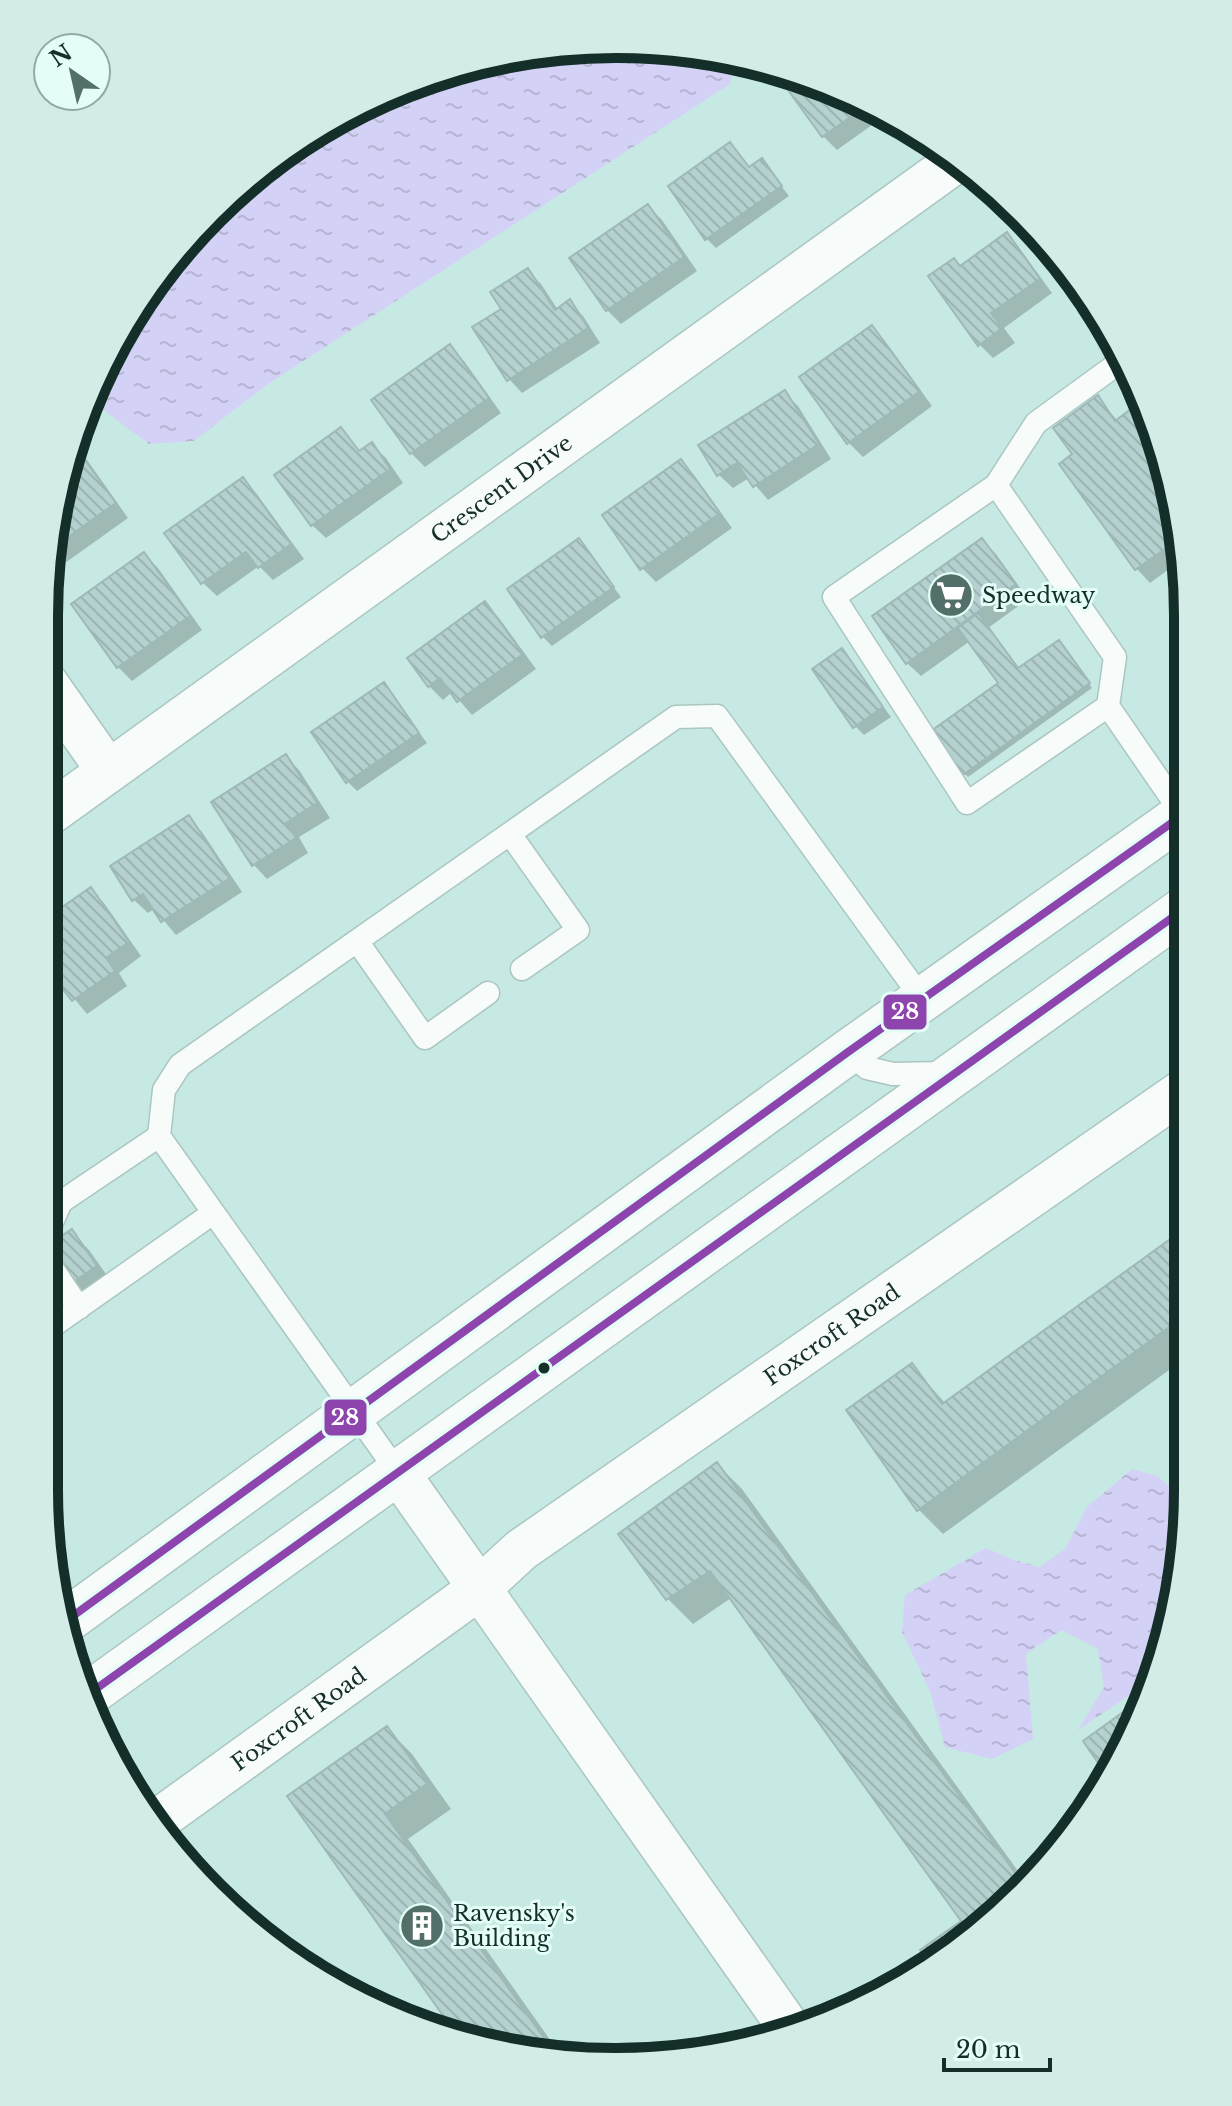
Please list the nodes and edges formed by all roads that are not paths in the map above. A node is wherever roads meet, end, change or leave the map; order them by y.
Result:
1 (948, 167) edge
2 (1114, 366) edge
3 (996, 485) junction
4 (58, 700) edge
5 (1108, 706) junction
6 (108, 771) junction
7 (1174, 799) edge
8 (58, 808) edge
9 (1174, 822) edge
10 (510, 834) junction
11 (1174, 916) edge
12 (357, 941) junction
13 (522, 969) dead end
14 (488, 993) dead end
15 (923, 1000) junction
16 (848, 1052) junction
17 (957, 1074) junction
18 (1174, 1097) edge
19 (159, 1136) junction
20 (58, 1209) edge
21 (213, 1213) junction
22 (58, 1277) edge
23 (79, 1308) junction
24 (58, 1322) edge
25 (353, 1411) junction
26 (399, 1474) junction
27 (480, 1588) junction
28 (73, 1616) edge
29 (95, 1690) edge
30 (163, 1816) edge
31 (785, 2021) edge

1 - 6 street, Crescent Drive
2 - 3 lane
3 - 5 lane
3 - 5 lane
4 - 6 street
5 - 7 lane
6 - 8 street, Crescent Drive
9 - 15 main road
10 - 12 lane
10 - 13 lane
10 - 15 lane
11 - 17 main road
12 - 14 lane
12 - 19 lane
15 - 16 main road
16 - 17 lane
16 - 25 main road
17 - 26 main road
18 - 27 street, Foxcroft Road
19 - 20 lane
19 - 21 lane
21 - 23 lane
21 - 25 lane
22 - 23 lane
23 - 24 lane
25 - 26 lane
25 - 28 main road
26 - 27 street
26 - 29 main road
27 - 30 street, Foxcroft Road
27 - 31 street

